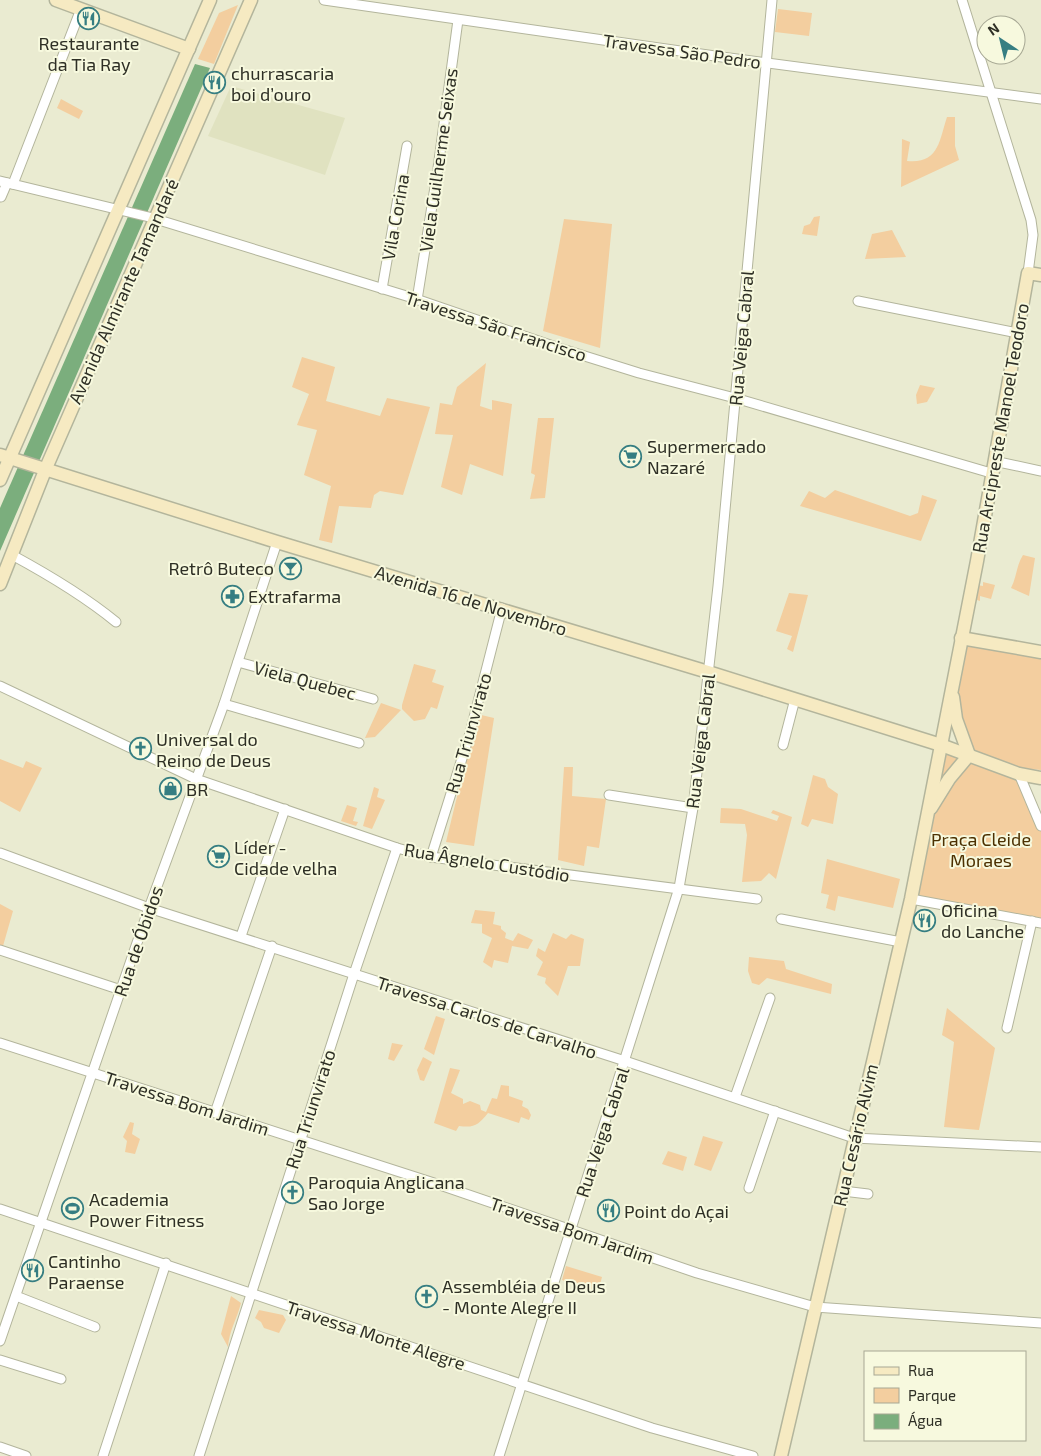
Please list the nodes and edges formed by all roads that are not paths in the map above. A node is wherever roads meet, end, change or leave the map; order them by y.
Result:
1 (56, 0) edge
2 (210, 0) edge
3 (251, 0) edge
4 (324, 0) edge
5 (772, 0) edge
6 (962, 0) edge
7 (81, 9) junction
8 (458, 20) junction
9 (189, 49) junction
10 (768, 62) junction
11 (992, 94) junction
12 (1041, 98) edge
13 (407, 146) dead end
14 (6, 183) edge
15 (1, 197) edge
16 (122, 210) junction
17 (151, 218) junction
18 (1028, 273) junction
19 (1041, 275) edge
20 (382, 289) junction
21 (417, 300) junction
22 (858, 301) dead end
23 (1018, 333) junction
24 (736, 398) junction
25 (9, 457) edge
26 (42, 467) junction
27 (993, 467) junction
28 (1041, 471) edge
29 (0, 480) edge
30 (277, 542) junction
31 (12, 555) junction
32 (0, 584) edge
33 (502, 608) junction
34 (116, 622) dead end
35 (961, 638) junction
36 (1041, 652) edge
37 (238, 662) junction
38 (708, 672) junction
39 (953, 678) junction
40 (0, 686) edge
41 (373, 698) dead end
42 (795, 699) junction
43 (224, 704) junction
44 (359, 743) dead end
45 (783, 744) dead end
46 (941, 745) junction
47 (969, 755) junction
48 (1019, 774) junction
49 (196, 778) junction
50 (1041, 778) edge
51 (609, 796) dead end
52 (693, 808) junction
53 (285, 810) junction
54 (928, 814) junction
55 (1041, 826) edge
56 (397, 848) junction
57 (0, 853) edge
58 (432, 857) junction
59 (679, 888) junction
60 (911, 899) junction
61 (757, 900) dead end
62 (149, 908) junction
63 (781, 919) dead end
64 (1037, 922) edge
65 (241, 936) junction
66 (901, 942) junction
67 (272, 946) junction
68 (0, 950) edge
69 (354, 974) junction
70 (120, 990) junction
71 (770, 998) dead end
72 (1007, 1028) dead end
73 (0, 1043) edge
74 (625, 1061) junction
75 (94, 1072) junction
76 (735, 1097) junction
77 (775, 1111) junction
78 (215, 1113) junction
79 (854, 1138) junction
80 (300, 1139) junction
81 (1041, 1147) edge
82 (749, 1188) dead end
83 (843, 1191) junction
84 (868, 1194) dead end
85 (0, 1209) edge
86 (42, 1223) junction
87 (571, 1230) junction
88 (166, 1263) junction
89 (251, 1293) junction
90 (16, 1296) junction
91 (815, 1307) junction
92 (1041, 1323) edge
93 (95, 1327) dead end
94 (0, 1341) edge
95 (0, 1360) edge
96 (61, 1379) dead end
97 (522, 1384) junction
98 (0, 1447) edge
99 (26, 1456) edge
100 (103, 1456) edge
101 (199, 1456) edge
102 (500, 1456) edge
103 (753, 1456) edge
104 (781, 1456) edge

1 - 7 main road
2 - 9 main road
3 - 17 main road, Avenida Almirante Tamandaré
4 - 8 street, Travessa São Pedro
5 - 10 street, Rua Veiga Cabral
6 - 11 street, Rua Arcipreste Manoel Teodoro
7 - 9 main road
7 - 14 street
8 - 10 street, Travessa São Pedro
8 - 21 street, Viela Guilherme Seixas
9 - 16 main road
10 - 11 street, Travessa São Pedro
10 - 24 street, Rua Veiga Cabral
11 - 12 street, Travessa São Pedro
11 - 18 street, Rua Arcipreste Manoel Teodoro
13 - 20 street, Vila Corina
14 - 15 street
14 - 16 street, Travessa São Francisco
16 - 17 street, Travessa São Francisco
16 - 25 main road
17 - 20 street, Travessa São Francisco
17 - 26 main road, Avenida Almirante Tamandaré
18 - 19 main road
18 - 23 main road, Rua Arcipreste Manoel Teodoro
20 - 21 street, Travessa São Francisco
21 - 24 street, Travessa São Francisco
22 - 23 street
23 - 27 main road, Rua Arcipreste Manoel Teodoro
24 - 27 street, Travessa São Francisco
24 - 38 street, Rua Veiga Cabral
25 - 26 main road, Avenida 16 de Novembro
25 - 29 main road
26 - 30 main road, Avenida 16 de Novembro
26 - 31 main road, Avenida Almirante Tamandaré
27 - 28 street, Travessa São Francisco
27 - 35 main road, Rua Arcipreste Manoel Teodoro
30 - 33 main road, Avenida 16 de Novembro
30 - 37 street, Rua de Óbidos
31 - 32 main road, Avenida Almirante Tamandaré
31 - 34 street
33 - 38 main road, Avenida 16 de Novembro
33 - 58 street, Rua Triunvirato
35 - 36 main road
35 - 39 main road, Rua Arcipreste Manoel Teodoro
37 - 41 street, Viela Quebec
37 - 43 street, Rua de Óbidos
38 - 42 main road, Avenida 16 de Novembro
38 - 52 street, Rua Veiga Cabral
39 - 46 main road, Rua Arcipreste Manoel Teodoro
39 - 47 main road
40 - 49 street, Rua Âgnelo Custódio
42 - 45 street
42 - 46 main road, Avenida 16 de Novembro
43 - 44 street
43 - 49 street, Rua de Óbidos
46 - 47 main road, Avenida 16 de Novembro
46 - 54 main road, Rua Cesário Alvim
47 - 48 main road, Avenida 16 de Novembro
47 - 54 main road, Rua Cesário Alvim
48 - 50 main road, Avenida 16 de Novembro
48 - 55 street
49 - 53 street, Rua Âgnelo Custódio
49 - 62 street, Rua de Óbidos
51 - 52 street
52 - 59 street, Rua Veiga Cabral
53 - 56 street, Rua Âgnelo Custódio
53 - 65 street
54 - 60 main road, Rua Cesário Alvim
56 - 58 street, Rua Âgnelo Custódio
56 - 69 street, Rua Triunvirato
57 - 62 street, Travessa Carlos de Carvalho
58 - 59 street, Rua Âgnelo Custódio
59 - 61 street, Rua Âgnelo Custódio
59 - 74 street, Rua Veiga Cabral
60 - 64 street
60 - 66 main road, Rua Cesário Alvim
62 - 65 street, Travessa Carlos de Carvalho
62 - 70 street, Rua de Óbidos
63 - 66 street
64 - 72 street
65 - 67 street, Travessa Carlos de Carvalho
66 - 79 main road, Rua Cesário Alvim
67 - 69 street, Travessa Carlos de Carvalho
67 - 78 street
68 - 70 street
69 - 74 street, Travessa Carlos de Carvalho
69 - 80 street, Rua Triunvirato
70 - 75 street, Rua de Óbidos
71 - 76 street
73 - 75 street, Travessa Bom Jardim
74 - 76 street, Travessa Carlos de Carvalho
74 - 87 street, Rua Veiga Cabral
75 - 78 street, Travessa Bom Jardim
75 - 86 street, Rua de Óbidos
76 - 77 street, Travessa Carlos de Carvalho
77 - 79 street, Travessa Carlos de Carvalho
77 - 82 street
78 - 80 street, Travessa Bom Jardim
79 - 81 street, Travessa Carlos de Carvalho
79 - 83 main road, Rua Cesário Alvim
80 - 87 street, Travessa Bom Jardim
80 - 89 street, Rua Triunvirato
83 - 84 street
83 - 91 main road, Rua Cesário Alvim
85 - 86 street, Travessa Monte Alegre
86 - 88 street, Travessa Monte Alegre
86 - 90 street, Rua de Óbidos
87 - 91 street, Travessa Bom Jardim
87 - 97 street, Rua Veiga Cabral
88 - 89 street, Travessa Monte Alegre
88 - 100 street
89 - 97 street, Travessa Monte Alegre
89 - 101 street, Rua Triunvirato
90 - 93 street
90 - 94 street, Rua de Óbidos
91 - 92 street, Travessa Bom Jardim
91 - 104 main road, Rua Cesário Alvim
95 - 96 street
97 - 102 street, Rua Veiga Cabral
97 - 103 street, Travessa Monte Alegre
98 - 99 street

